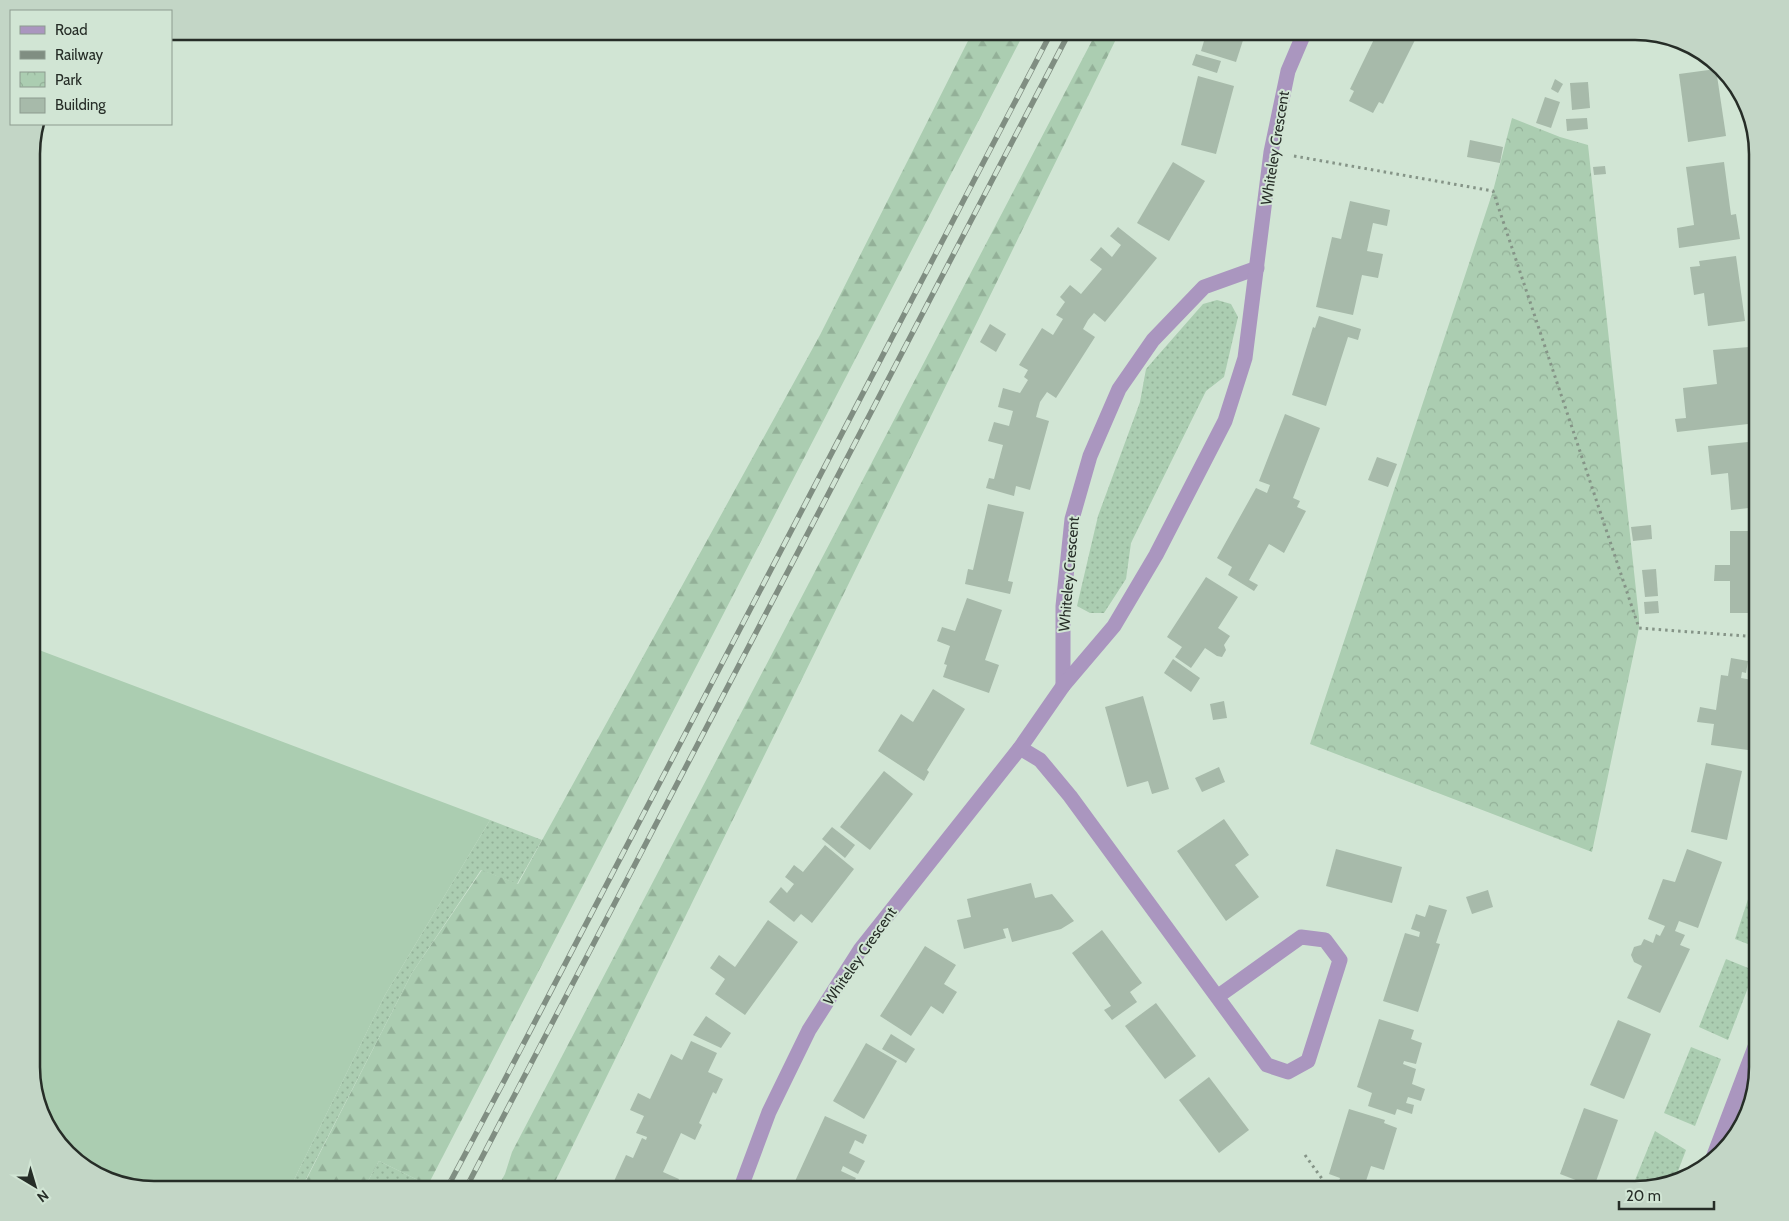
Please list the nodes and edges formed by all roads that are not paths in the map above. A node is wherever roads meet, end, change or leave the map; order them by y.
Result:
1 (1301, 40) edge
2 (1257, 268) junction
3 (1063, 686) junction
4 (1020, 748) junction
5 (1217, 997) junction
6 (1749, 1064) edge
7 (1718, 1146) edge
8 (743, 1181) edge

1 - 2 street, Whiteley Crescent
2 - 3 street, Whiteley Crescent
2 - 3 street, Whiteley Crescent
3 - 4 street, Whiteley Crescent
4 - 5 street
4 - 8 street, Whiteley Crescent
5 - 5 street
6 - 7 street

